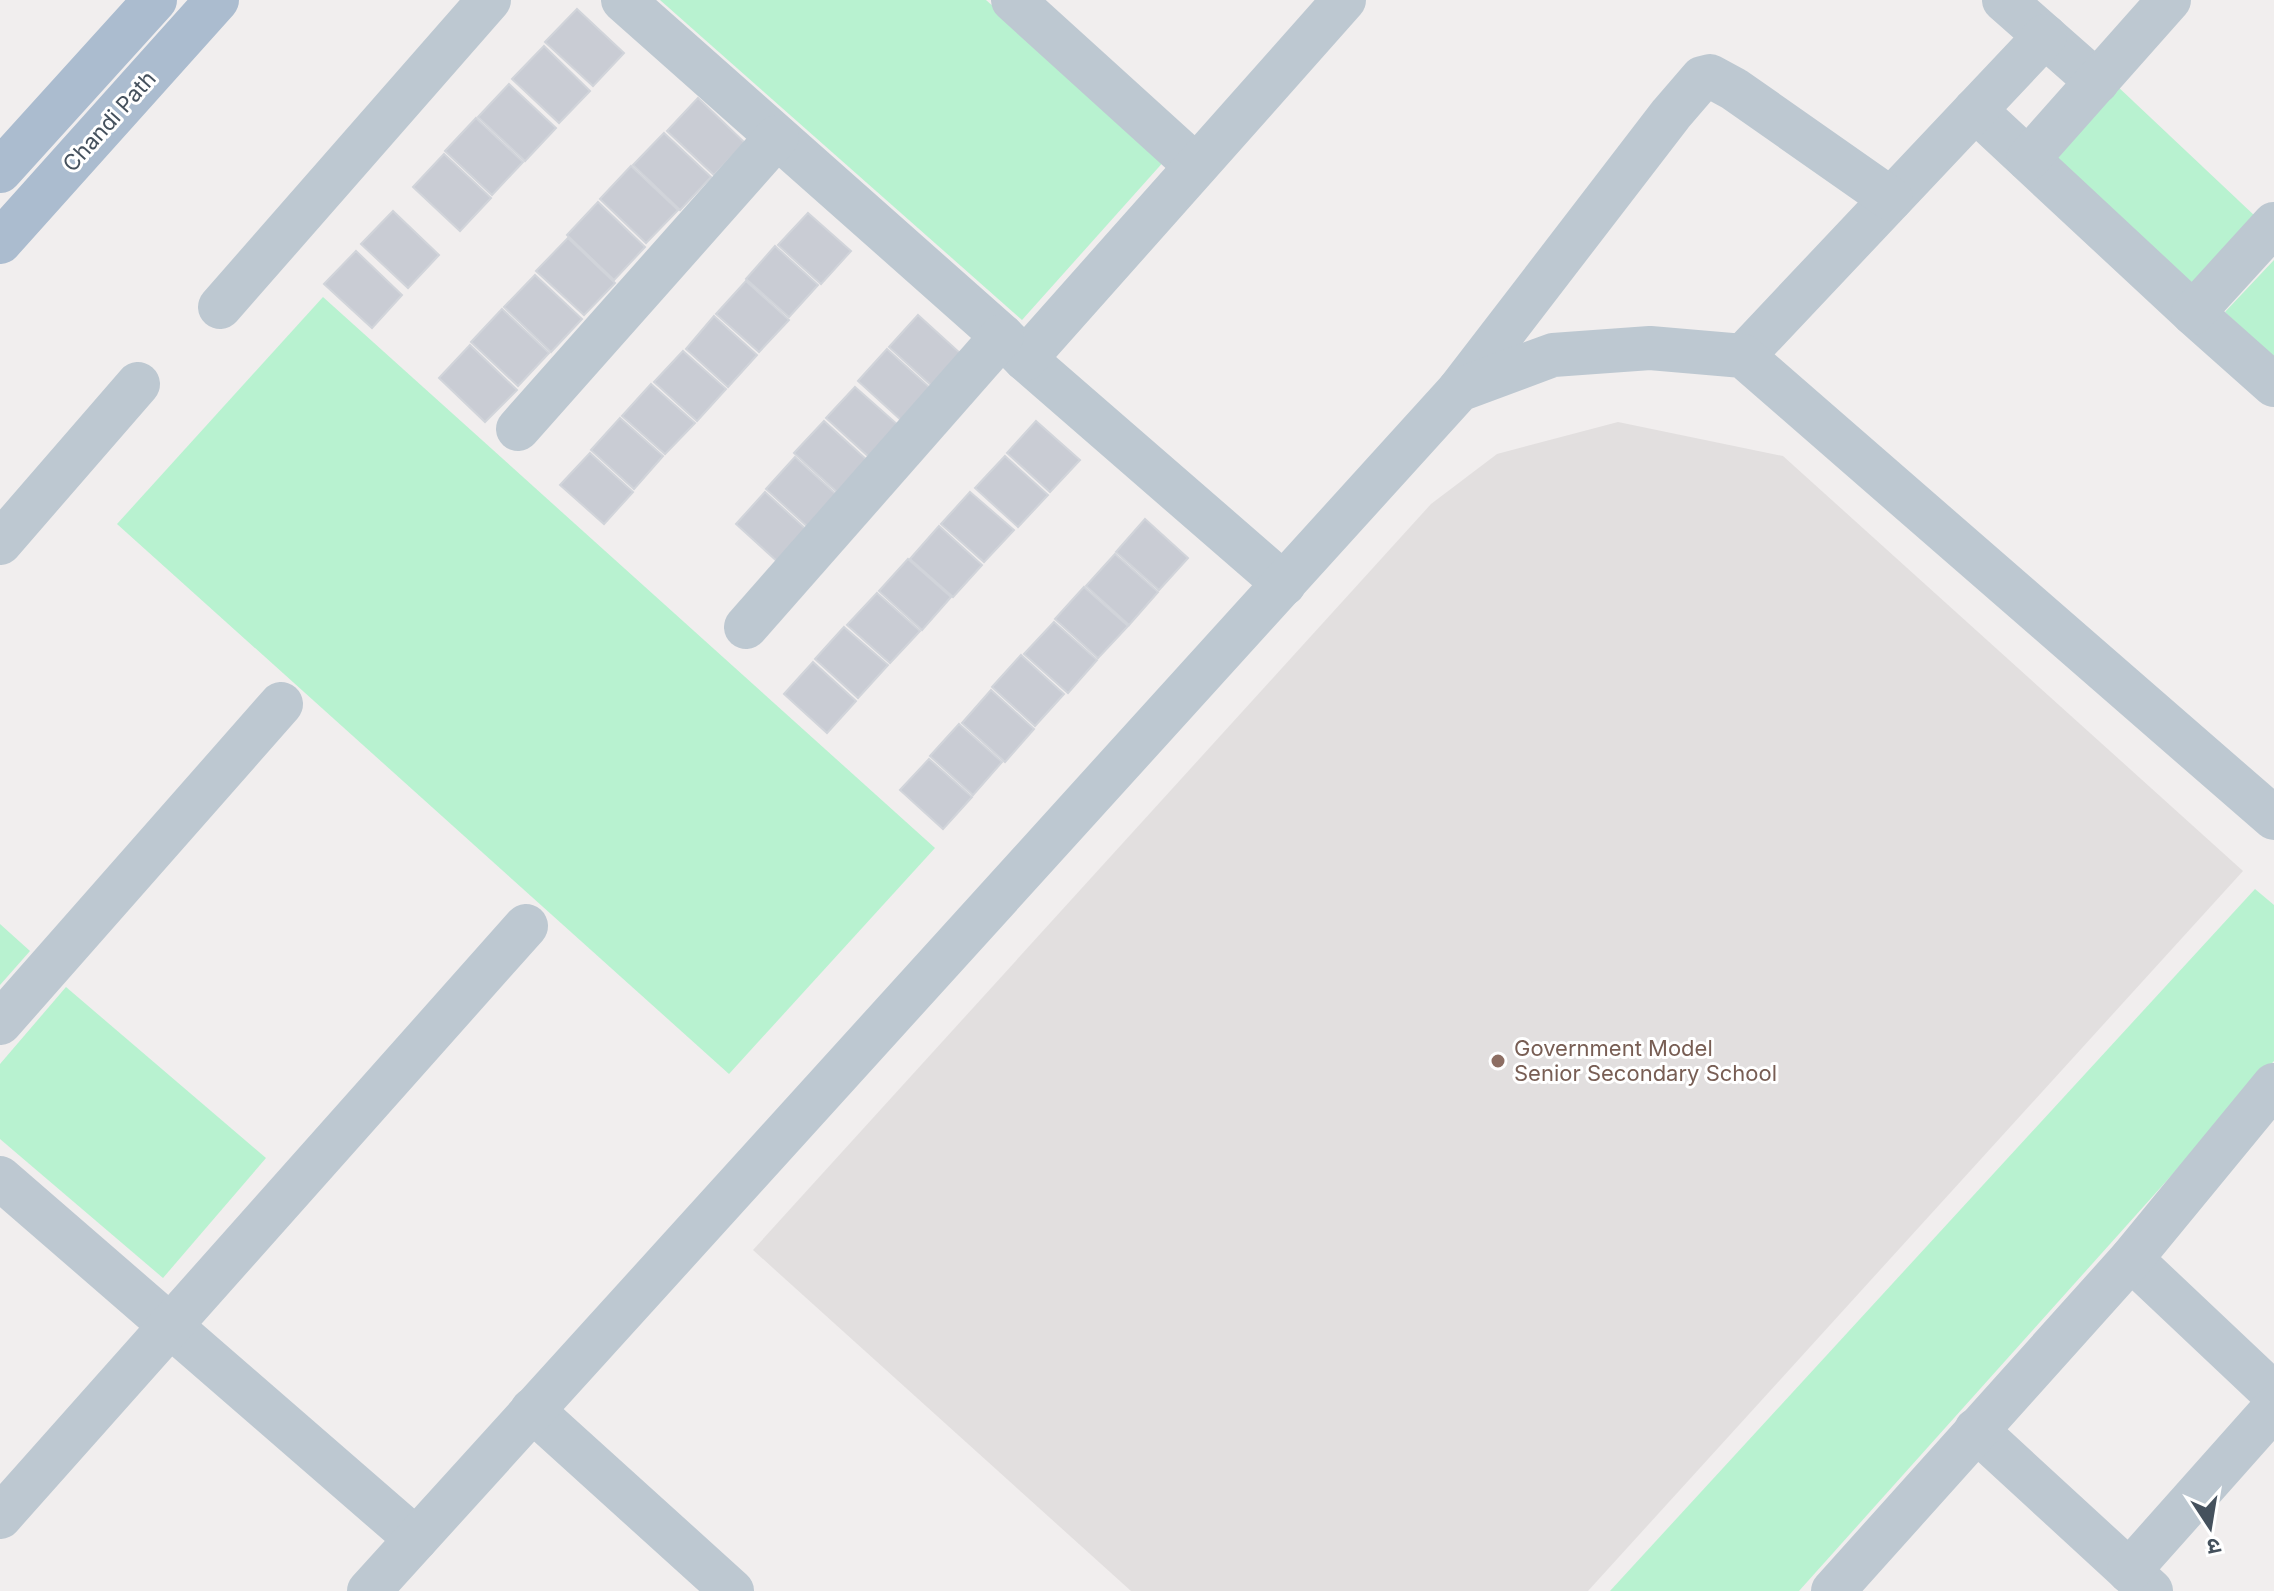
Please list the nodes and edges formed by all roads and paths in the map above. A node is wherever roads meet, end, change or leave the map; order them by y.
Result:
1 (155, 0) edge
2 (217, 0) edge
3 (489, 0) edge
4 (623, 0) edge
5 (1013, 0) edge
6 (1344, 0) edge
7 (2004, 0) edge
8 (2169, 0) edge
9 (2045, 36) junction
10 (2097, 82) junction
11 (1975, 110) junction
12 (777, 137) junction
13 (2028, 159) junction
14 (1196, 166) junction
15 (0, 171) edge
16 (1891, 199) junction
17 (2274, 224) edge
18 (0, 242) edge
19 (220, 307) dead end
20 (2193, 313) junction
21 (1013, 348) junction
22 (1743, 356) junction
23 (138, 384) dead end
24 (2274, 385) edge
25 (1459, 390) junction
26 (518, 429) dead end
27 (0, 543) edge
28 (1284, 584) junction
29 (746, 627) dead end
30 (281, 704) dead end
31 (2274, 818) edge
32 (526, 926) dead end
33 (0, 1023) edge
34 (2274, 1085) edge
35 (0, 1178) edge
36 (2131, 1259) junction
37 (170, 1326) junction
38 (2274, 1394) edge
39 (2274, 1408) edge
40 (532, 1410) junction
41 (1976, 1430) junction
42 (0, 1517) edge
43 (416, 1539) junction
44 (2140, 1581) edge
45 (369, 1591) edge
46 (732, 1591) edge
47 (1833, 1591) edge

1 - 15 main road
2 - 18 main road, Chandi Path
3 - 19 street
4 - 12 street
5 - 14 street
6 - 14 street
7 - 9 street
8 - 10 street
9 - 10 street
9 - 11 street
10 - 13 street
11 - 13 street
11 - 16 street
12 - 21 street
12 - 26 street
13 - 20 street
14 - 21 street
16 - 22 street
16 - 25 street
17 - 20 street
20 - 24 street
21 - 28 street
21 - 29 street
22 - 25 street
22 - 31 street
23 - 27 street
25 - 28 street
28 - 40 street
30 - 33 street
32 - 37 street
34 - 36 street
35 - 37 street
36 - 38 street
36 - 41 street
37 - 42 street
37 - 43 street
39 - 44 street
40 - 43 street
40 - 46 street
41 - 44 street
41 - 47 street
43 - 45 street

